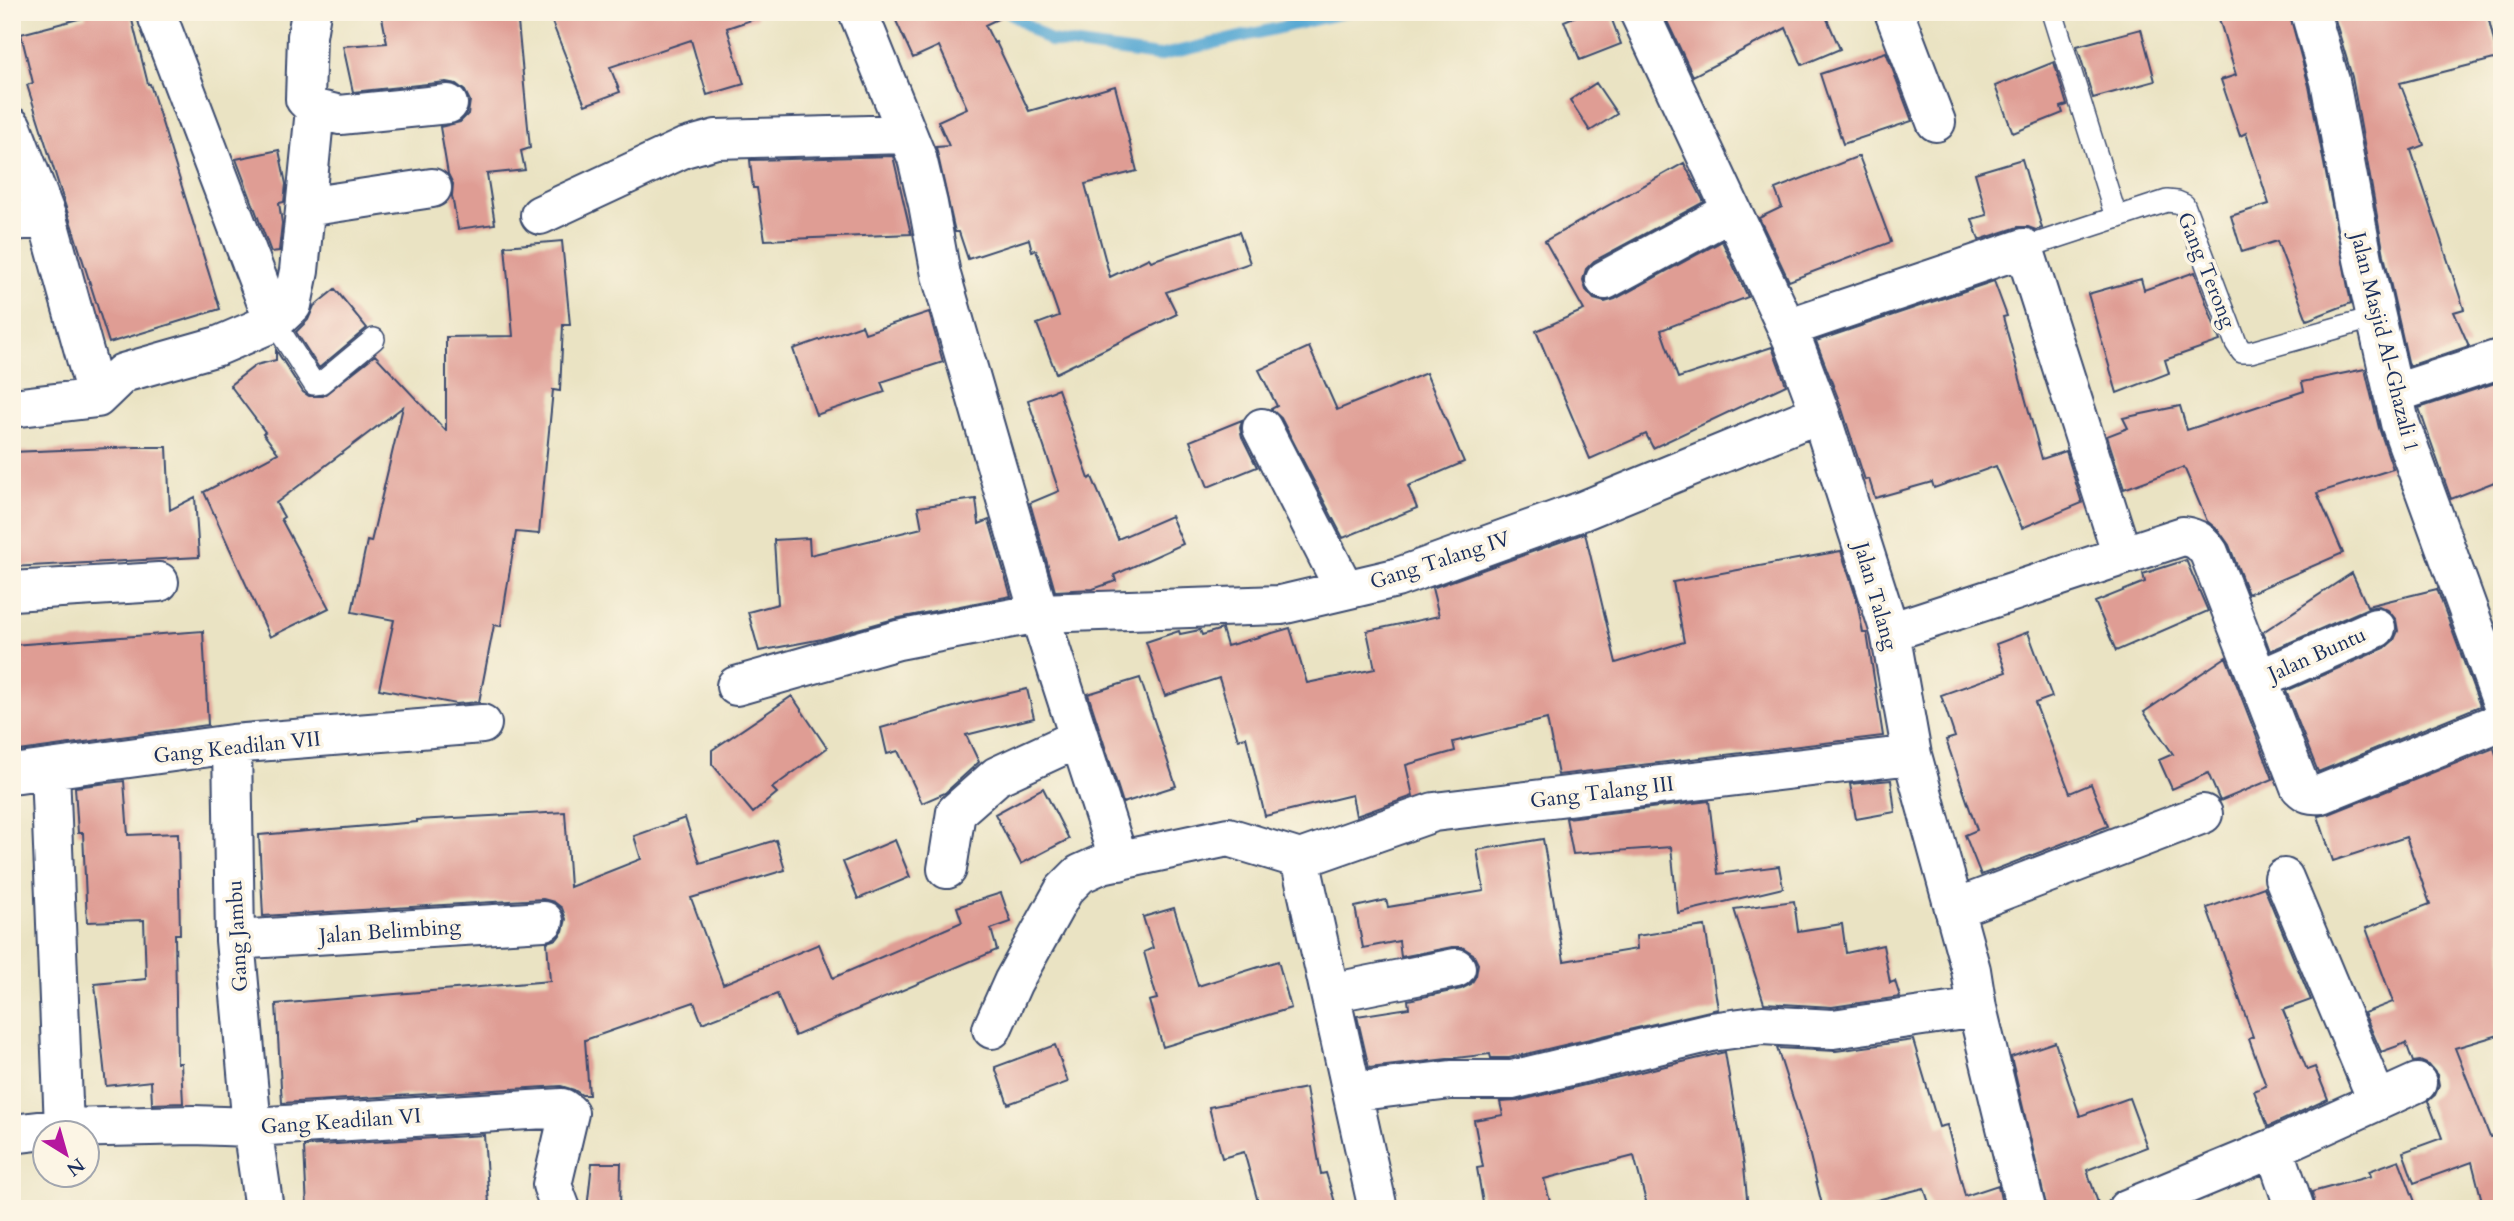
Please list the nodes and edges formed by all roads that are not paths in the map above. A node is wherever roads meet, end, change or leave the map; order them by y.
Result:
1 (311, 12) edge
2 (858, 12) edge
3 (1639, 12) edge
4 (1894, 12) edge
5 (2052, 12) edge
6 (2310, 12) edge
7 (158, 18) dead end
8 (448, 104) dead end
9 (315, 109) junction
10 (1937, 122) dead end
11 (12, 127) edge
12 (907, 134) junction
13 (432, 188) dead end
14 (306, 207) junction
15 (1732, 211) junction
16 (540, 215) dead end
17 (2116, 217) junction
18 (30, 220) edge
19 (2024, 248) junction
20 (1605, 280) dead end
21 (2376, 317) junction
22 (274, 322) junction
23 (1787, 328) junction
24 (374, 339) dead end
25 (2502, 358) edge
26 (2393, 394) junction
27 (97, 398) junction
28 (12, 408) edge
29 (1820, 413) junction
30 (1262, 428) dead end
31 (2122, 555) junction
32 (159, 582) dead end
33 (1345, 590) junction
34 (12, 591) edge
35 (1039, 613) junction
36 (2376, 628) dead end
37 (1890, 632) junction
38 (2258, 680) junction
39 (736, 686) dead end
40 (2502, 703) edge
41 (2502, 721) edge
42 (472, 725) dead end
43 (1079, 738) junction
44 (232, 744) junction
45 (1912, 755) junction
46 (50, 770) junction
47 (12, 774) edge
48 (2203, 814) dead end
49 (1300, 859) junction
50 (1119, 861) junction
51 (947, 869) dead end
52 (2284, 878) dead end
53 (1954, 909) junction
54 (544, 921) dead end
55 (235, 940) junction
56 (1456, 968) dead end
57 (1330, 993) junction
58 (1978, 1008) junction
59 (992, 1029) dead end
60 (2417, 1083) dead end
61 (1352, 1092) junction
62 (2377, 1100) junction
63 (64, 1120) edge
64 (102, 1127) edge
65 (252, 1127) junction
66 (32, 1132) edge
67 (12, 1134) edge
68 (2274, 1148) junction
69 (264, 1209) edge
70 (561, 1209) edge
71 (1378, 1209) edge
72 (2026, 1209) edge
73 (2127, 1209) edge
74 (2295, 1209) edge

1 - 9 street
2 - 12 street
3 - 15 street, Jalan Talang
4 - 10 street
5 - 17 lane
6 - 21 street, Jalan Masjid Al-Ghazali 1
7 - 22 street
8 - 9 street
9 - 14 street
11 - 18 street
12 - 16 street
12 - 35 street
13 - 14 street
14 - 22 street
15 - 20 street
15 - 23 street, Jalan Talang
17 - 19 lane
17 - 21 lane, Gang Terong
18 - 27 street
19 - 23 street
19 - 31 street
21 - 26 street, Jalan Masjid Al-Ghazali 1
22 - 24 lane
22 - 27 street
23 - 29 street, Jalan Talang
25 - 26 street
26 - 40 street, Jalan Masjid Al-Ghazali 1
27 - 28 street
29 - 33 street, Gang Talang IV
29 - 37 street, Jalan Talang
30 - 33 street
31 - 37 street
31 - 38 street
32 - 34 street
33 - 35 street, Gang Talang IV
35 - 39 street, Gang Talang IV
35 - 43 street
36 - 38 street, Jalan Buntu
37 - 45 street, Jalan Talang
38 - 41 street
42 - 44 street, Gang Keadilan VII
43 - 50 street
43 - 51 street
44 - 46 street, Gang Keadilan VII
44 - 55 street, Gang Jambu
45 - 49 street, Gang Talang III
45 - 53 street, Jalan Talang
46 - 47 street, Gang Keadilan VII
46 - 63 street
48 - 53 street
49 - 50 street
49 - 57 street
50 - 59 street
52 - 62 street
53 - 58 street, Jalan Talang
54 - 55 street, Jalan Belimbing
55 - 65 street, Gang Jambu
56 - 57 street
57 - 61 street
58 - 61 street
58 - 72 street, Jalan Talang
60 - 62 street
61 - 71 street
62 - 68 street
64 - 65 street, Gang Keadilan VI
65 - 69 street, Gang Jambu
65 - 70 street, Gang Keadilan VI
66 - 67 street, Gang Keadilan VI
68 - 73 street
68 - 74 street

